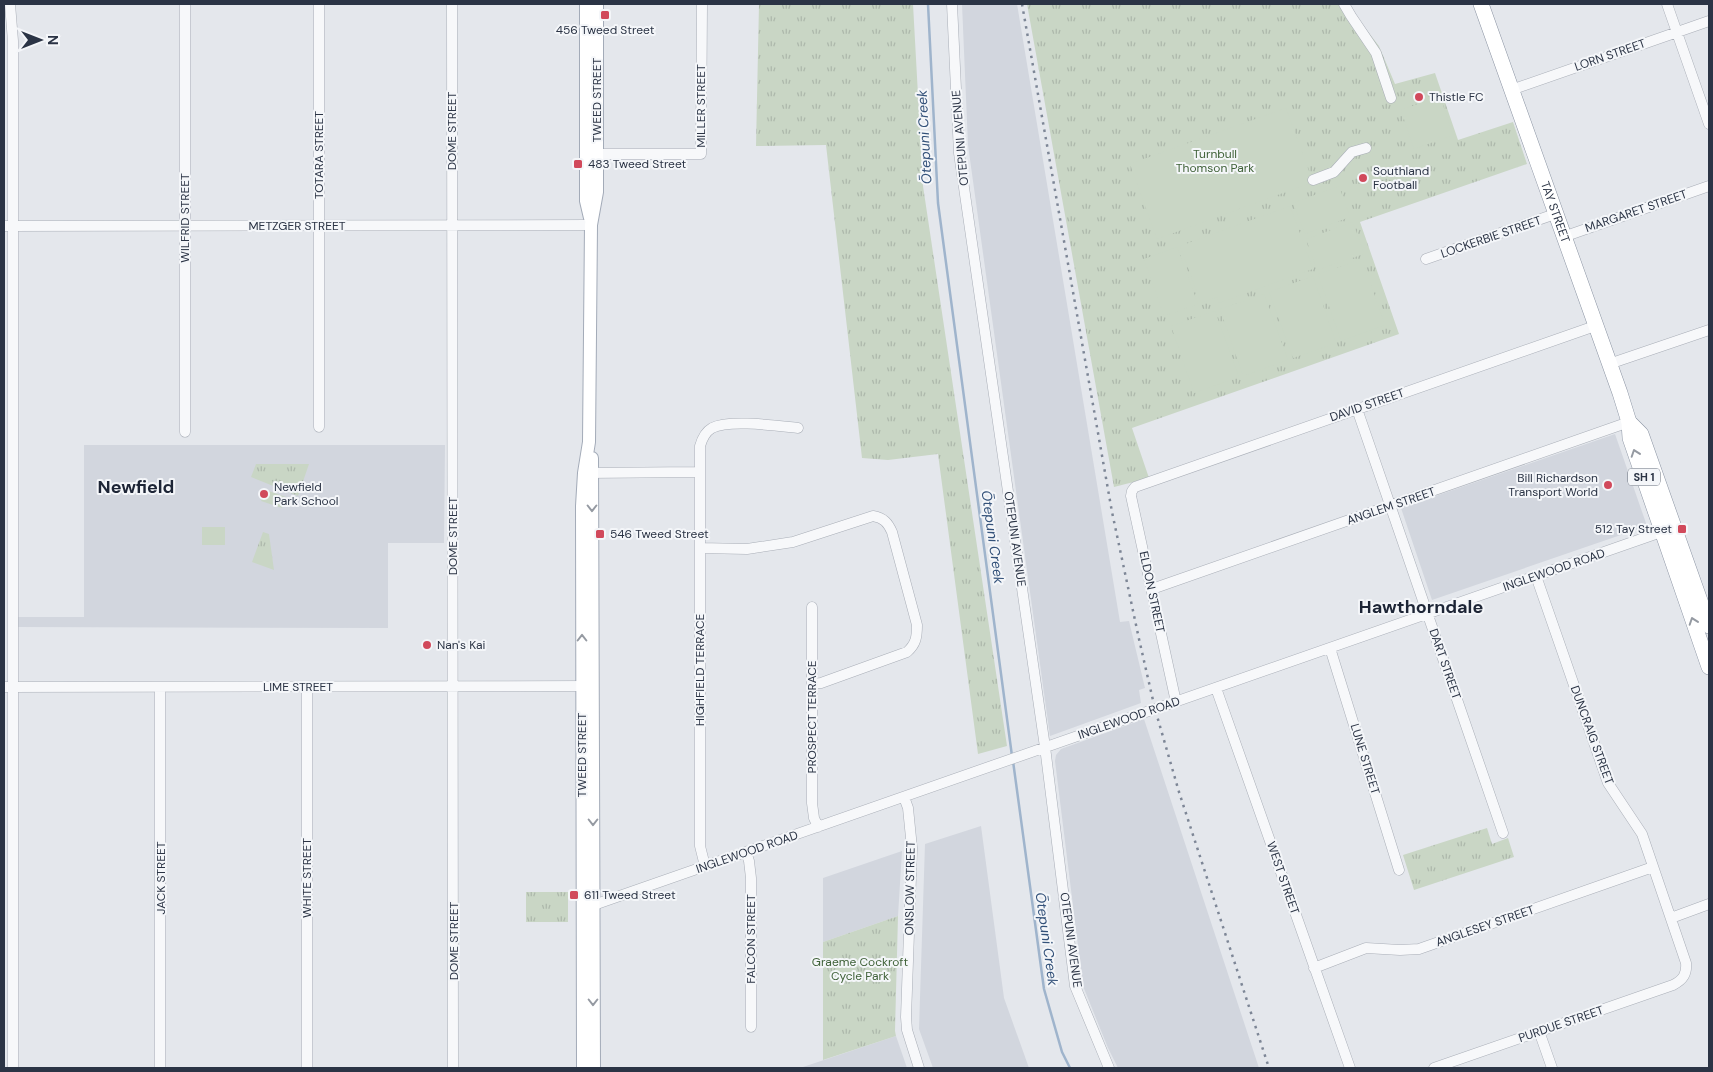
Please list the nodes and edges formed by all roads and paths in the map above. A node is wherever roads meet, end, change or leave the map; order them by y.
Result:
1 (10, 4) edge
2 (185, 4) edge
3 (319, 4) edge
4 (452, 4) edge
5 (586, 4) edge
6 (597, 4) edge
7 (702, 4) edge
8 (952, 4) edge
9 (1344, 4) edge
10 (1481, 4) edge
11 (1667, 4) edge
12 (1709, 21) edge
13 (1677, 32) junction
14 (1511, 90) junction
15 (1391, 98) dead end
16 (8, 115) edge
17 (1709, 124) edge
18 (1366, 148) dead end
19 (592, 154) junction
20 (1313, 180) dead end
21 (1709, 186) edge
22 (1555, 214) junction
23 (453, 225) junction
24 (591, 225) junction
25 (8, 226) edge
26 (185, 226) junction
27 (319, 226) junction
28 (1563, 237) junction
29 (1426, 259) dead end
30 (1595, 326) junction
31 (1709, 330) edge
32 (1609, 364) junction
33 (1357, 409) junction
34 (1630, 422) junction
35 (319, 426) dead end
36 (798, 428) dead end
37 (185, 432) dead end
38 (699, 472) junction
39 (588, 473) junction
40 (1138, 485) joint
41 (1391, 506) junction
42 (1669, 530) junction
43 (700, 548) junction
44 (1536, 576) junction
45 (1152, 589) junction
46 (812, 607) dead end
47 (1428, 614) junction
48 (1709, 626) edge
49 (1706, 646) edge
50 (1330, 648) junction
51 (1709, 668) edge
52 (812, 684) junction
53 (453, 686) junction
54 (587, 686) junction
55 (9, 687) edge
56 (160, 687) junction
57 (306, 687) junction
58 (1216, 688) junction
59 (1176, 702) junction
60 (1045, 747) junction
61 (904, 797) junction
62 (818, 827) junction
63 (1503, 833) dead end
64 (746, 852) junction
65 (705, 866) junction
66 (1653, 867) junction
67 (1399, 870) dead end
68 (1709, 904) edge
69 (588, 907) junction
70 (1671, 918) junction
71 (1314, 968) junction
72 (588, 971) junction
73 (1685, 974) joint
74 (751, 1027) dead end
75 (1539, 1031) junction
76 (13, 1068) edge
77 (160, 1068) edge
78 (307, 1068) edge
79 (453, 1068) edge
80 (583, 1068) edge
81 (594, 1068) edge
82 (919, 1068) edge
83 (1109, 1068) edge
84 (1350, 1068) edge
85 (1434, 1068) edge
86 (1552, 1068) edge

1 - 16 street
2 - 26 street, WILFRID STREET
3 - 27 street, TOTARA STREET
4 - 23 street, DOME STREET
5 - 19 main road, TWEED STREET
6 - 19 main road, TWEED STREET
7 - 19 street, MILLER STREET
8 - 60 street, OTEPUNI AVENUE
9 - 15 street
10 - 14 highway, TAY STREET / SH 1
11 - 13 street
12 - 13 street, LORN STREET
13 - 14 street, LORN STREET
13 - 17 street
14 - 22 highway, TAY STREET / SH 1
16 - 25 street
18 - 20 street
19 - 24 main road, TWEED STREET
21 - 28 street, MARGARET STREET
22 - 28 highway, TAY STREET / SH 1
22 - 29 street, LOCKERBIE STREET
23 - 24 street, METZGER STREET
23 - 27 street, METZGER STREET
23 - 53 street, DOME STREET
24 - 39 main road, TWEED STREET
25 - 26 street, METZGER STREET
25 - 55 street
26 - 27 street, METZGER STREET
26 - 37 street, WILFRID STREET
27 - 35 street, TOTARA STREET
28 - 30 highway, TAY STREET / SH 1
30 - 32 highway, TAY STREET / SH 1
30 - 33 street, DAVID STREET
31 - 32 street
32 - 34 highway, TAY STREET / SH 1
33 - 40 street, DAVID STREET
33 - 41 street, DART STREET
34 - 41 street, ANGLEM STREET
34 - 42 highway, TAY STREET / SH 1
36 - 38 street, HIGHFIELD TERRACE
38 - 39 street
38 - 43 street, HIGHFIELD TERRACE
39 - 54 main road, TWEED STREET
40 - 45 street, ELDON STREET
41 - 45 street, ANGLEM STREET
41 - 47 street, DART STREET
42 - 44 street, INGLEWOOD ROAD
42 - 48 highway, TAY STREET / SH 1
49 -> 42 highway, TAY STREET / SH 1
43 - 52 street
43 - 65 street, HIGHFIELD TERRACE
44 - 47 street, INGLEWOOD ROAD
44 - 66 street, DUNCRAIG STREET
45 - 59 street, ELDON STREET
46 - 52 street, PROSPECT TERRACE
47 - 50 street, INGLEWOOD ROAD
47 - 63 street, DART STREET
49 - 51 highway, TAY STREET / SH 1
50 - 58 street, INGLEWOOD ROAD
50 - 67 street, LUNE STREET
52 - 62 street, PROSPECT TERRACE
53 - 54 street, LIME STREET
53 - 57 street, LIME STREET
53 - 79 street, DOME STREET
54 - 69 main road, TWEED STREET
55 - 56 street, LIME STREET
55 - 76 street
56 - 57 street, LIME STREET
56 - 77 street, JACK STREET
57 - 78 street, WHITE STREET
58 - 59 street, INGLEWOOD ROAD
58 - 71 street, WEST STREET
59 - 60 street, INGLEWOOD ROAD
60 - 61 street, INGLEWOOD ROAD
60 - 83 street, OTEPUNI AVENUE
61 - 62 street, INGLEWOOD ROAD
61 - 82 street, ONSLOW STREET
62 - 64 street, INGLEWOOD ROAD
64 - 65 street, INGLEWOOD ROAD
64 - 74 street, FALCON STREET
65 - 69 street, INGLEWOOD ROAD
66 - 70 street, DUNCRAIG STREET
66 - 71 street, ANGLESEY STREET
68 - 70 street
69 - 72 main road, TWEED STREET
70 - 73 street, DUNCRAIG STREET
71 - 84 street, WEST STREET
72 - 80 main road, TWEED STREET
72 -> 81 main road, TWEED STREET
73 - 75 street, PURDUE STREET
75 - 85 street, PURDUE STREET
75 - 86 street

